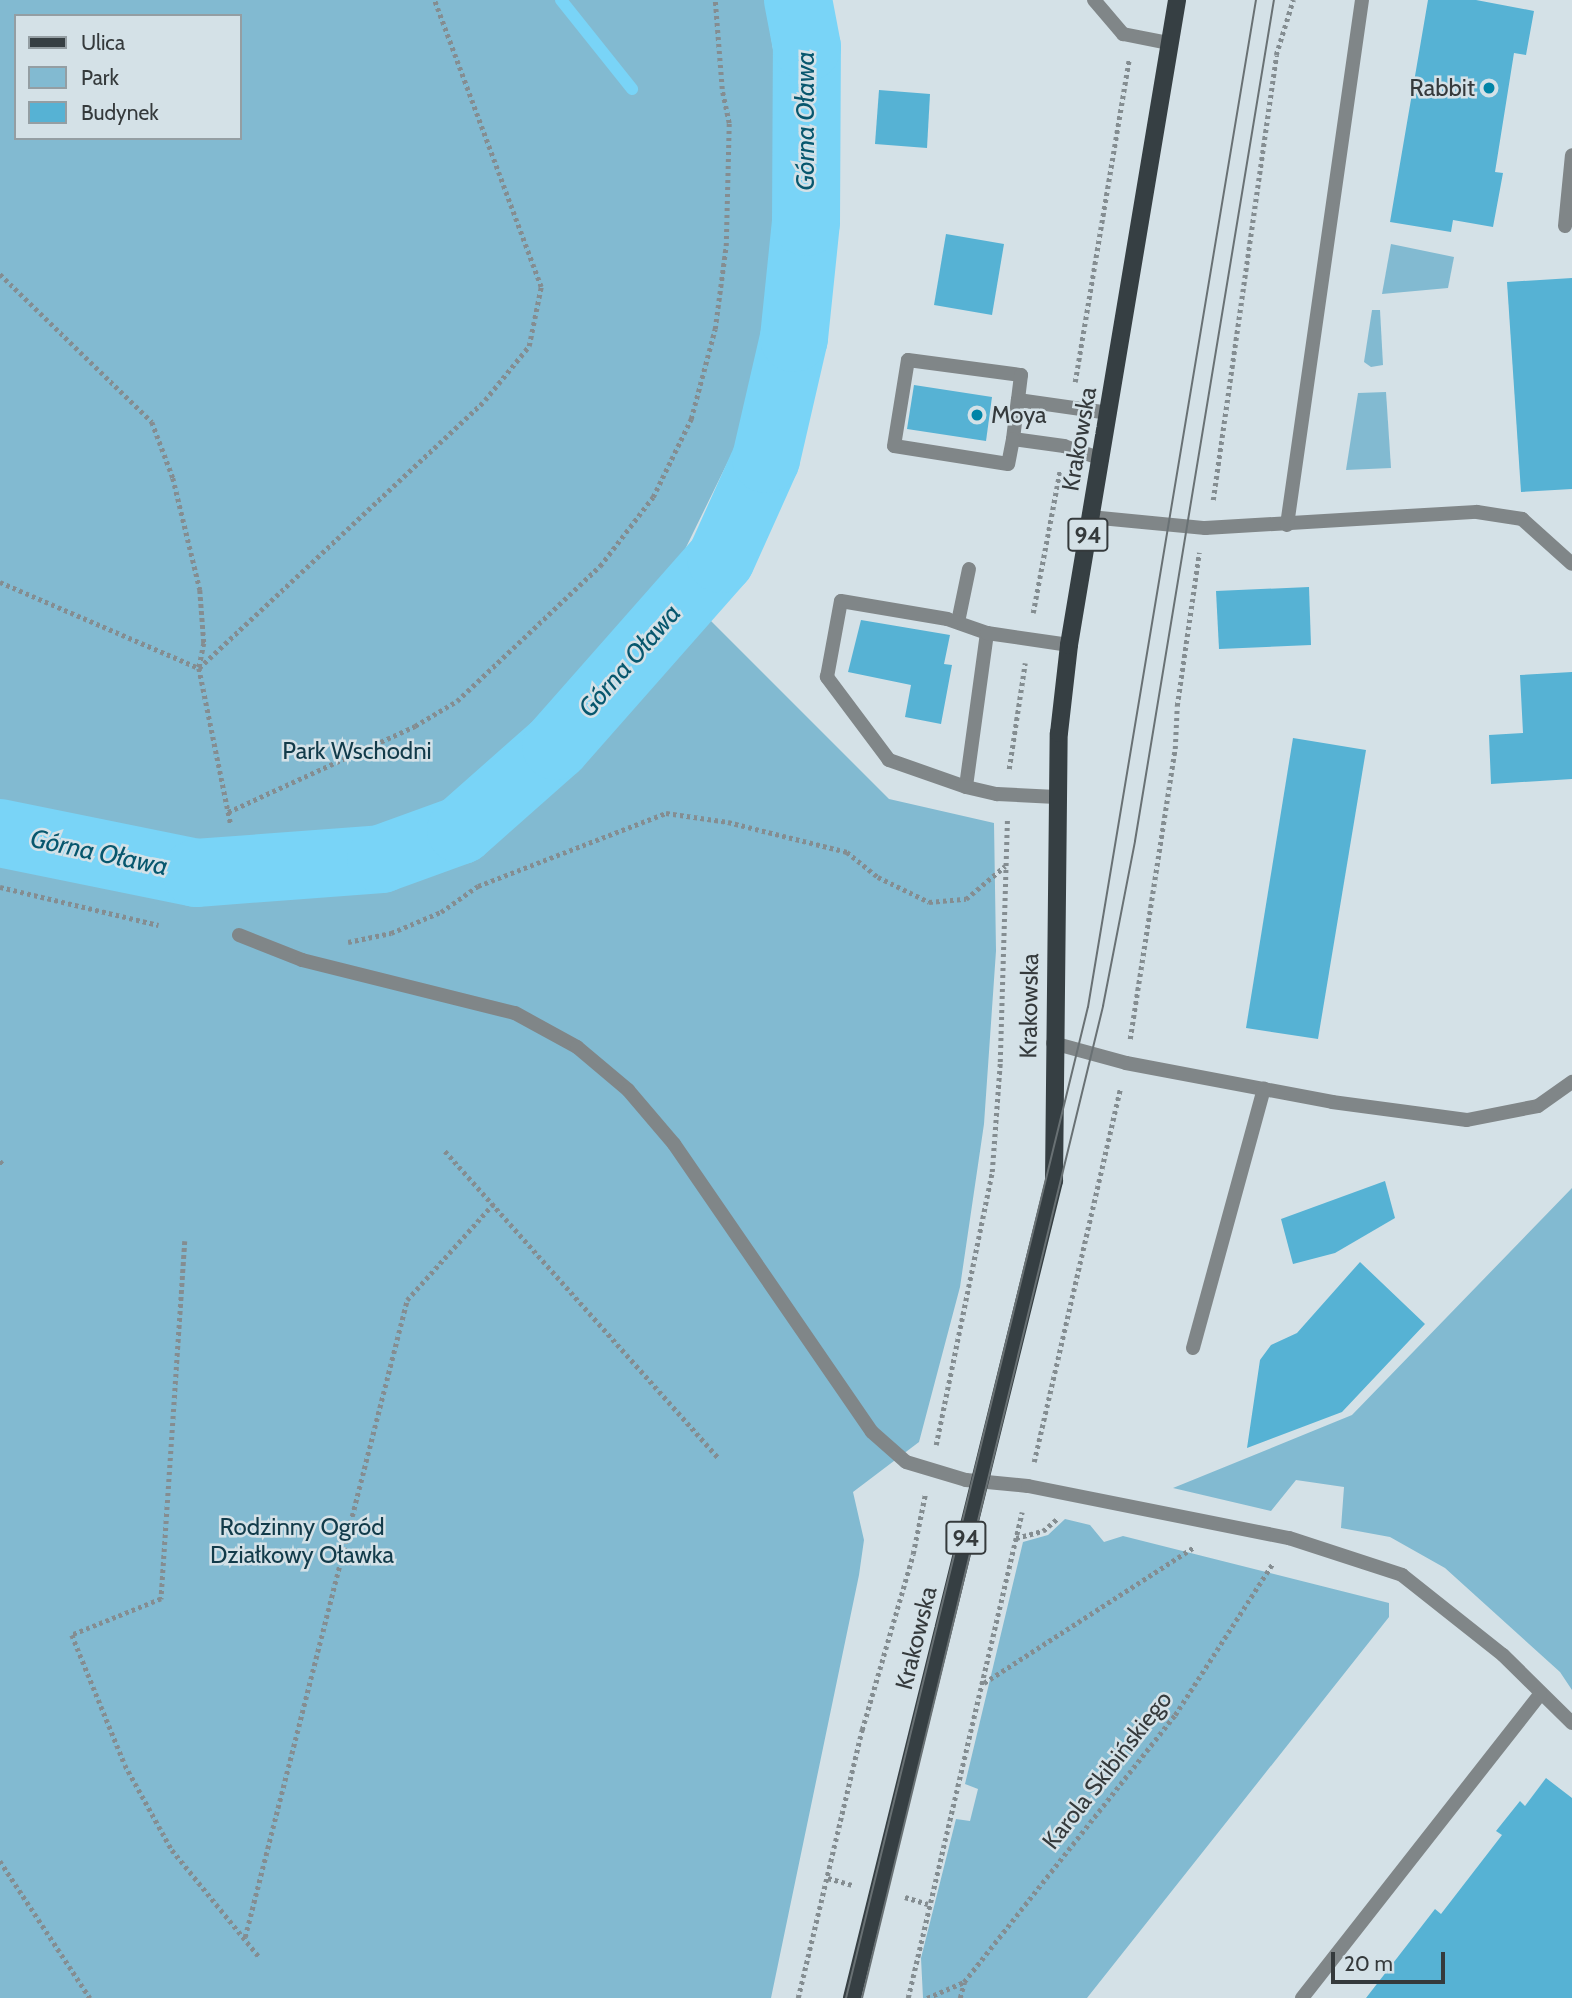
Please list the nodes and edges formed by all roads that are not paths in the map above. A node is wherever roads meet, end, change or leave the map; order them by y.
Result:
1 (1094, 0) edge
2 (1177, 0) edge
3 (1362, 0) edge
4 (1169, 43) junction
5 (1572, 155) edge
6 (1564, 226) dead end
7 (1018, 400) junction
8 (1109, 413) junction
9 (1013, 439) junction
10 (1102, 459) junction
11 (1090, 517) junction
12 (1287, 525) junction
13 (1572, 564) edge
14 (969, 569) dead end
15 (958, 622) junction
16 (987, 633) junction
17 (1069, 645) junction
18 (966, 788) junction
19 (1056, 797) junction
20 (239, 935) dead end
21 (1053, 1043) junction
22 (1572, 1082) edge
23 (1264, 1089) junction
24 (1193, 1348) dead end
25 (980, 1480) junction
26 (1540, 1694) junction
27 (1572, 1723) edge
28 (852, 1998) edge
29 (1302, 1998) edge

1 - 4 lane
2 - 4 main road, Krakowska / 94
3 - 12 lane
4 - 8 main road, Krakowska / 94
5 - 6 lane
7 - 8 lane
7 - 9 lane
7 - 9 lane
8 - 10 main road, Krakowska / 94
9 - 10 lane
10 - 11 main road, Krakowska / 94
11 - 12 lane
11 - 17 main road, Krakowska / 94
12 - 13 lane
14 - 15 lane
15 - 16 lane
15 - 18 lane
16 - 17 lane
16 - 18 lane
17 - 19 main road, Krakowska / 94
18 - 19 lane
19 - 21 main road, Krakowska / 94
20 - 25 lane
21 - 23 lane
21 - 25 main road, Krakowska / 94
22 - 23 lane
23 - 24 lane
25 - 26 lane
25 - 28 main road, Krakowska / 94
26 - 27 lane
26 - 29 lane

